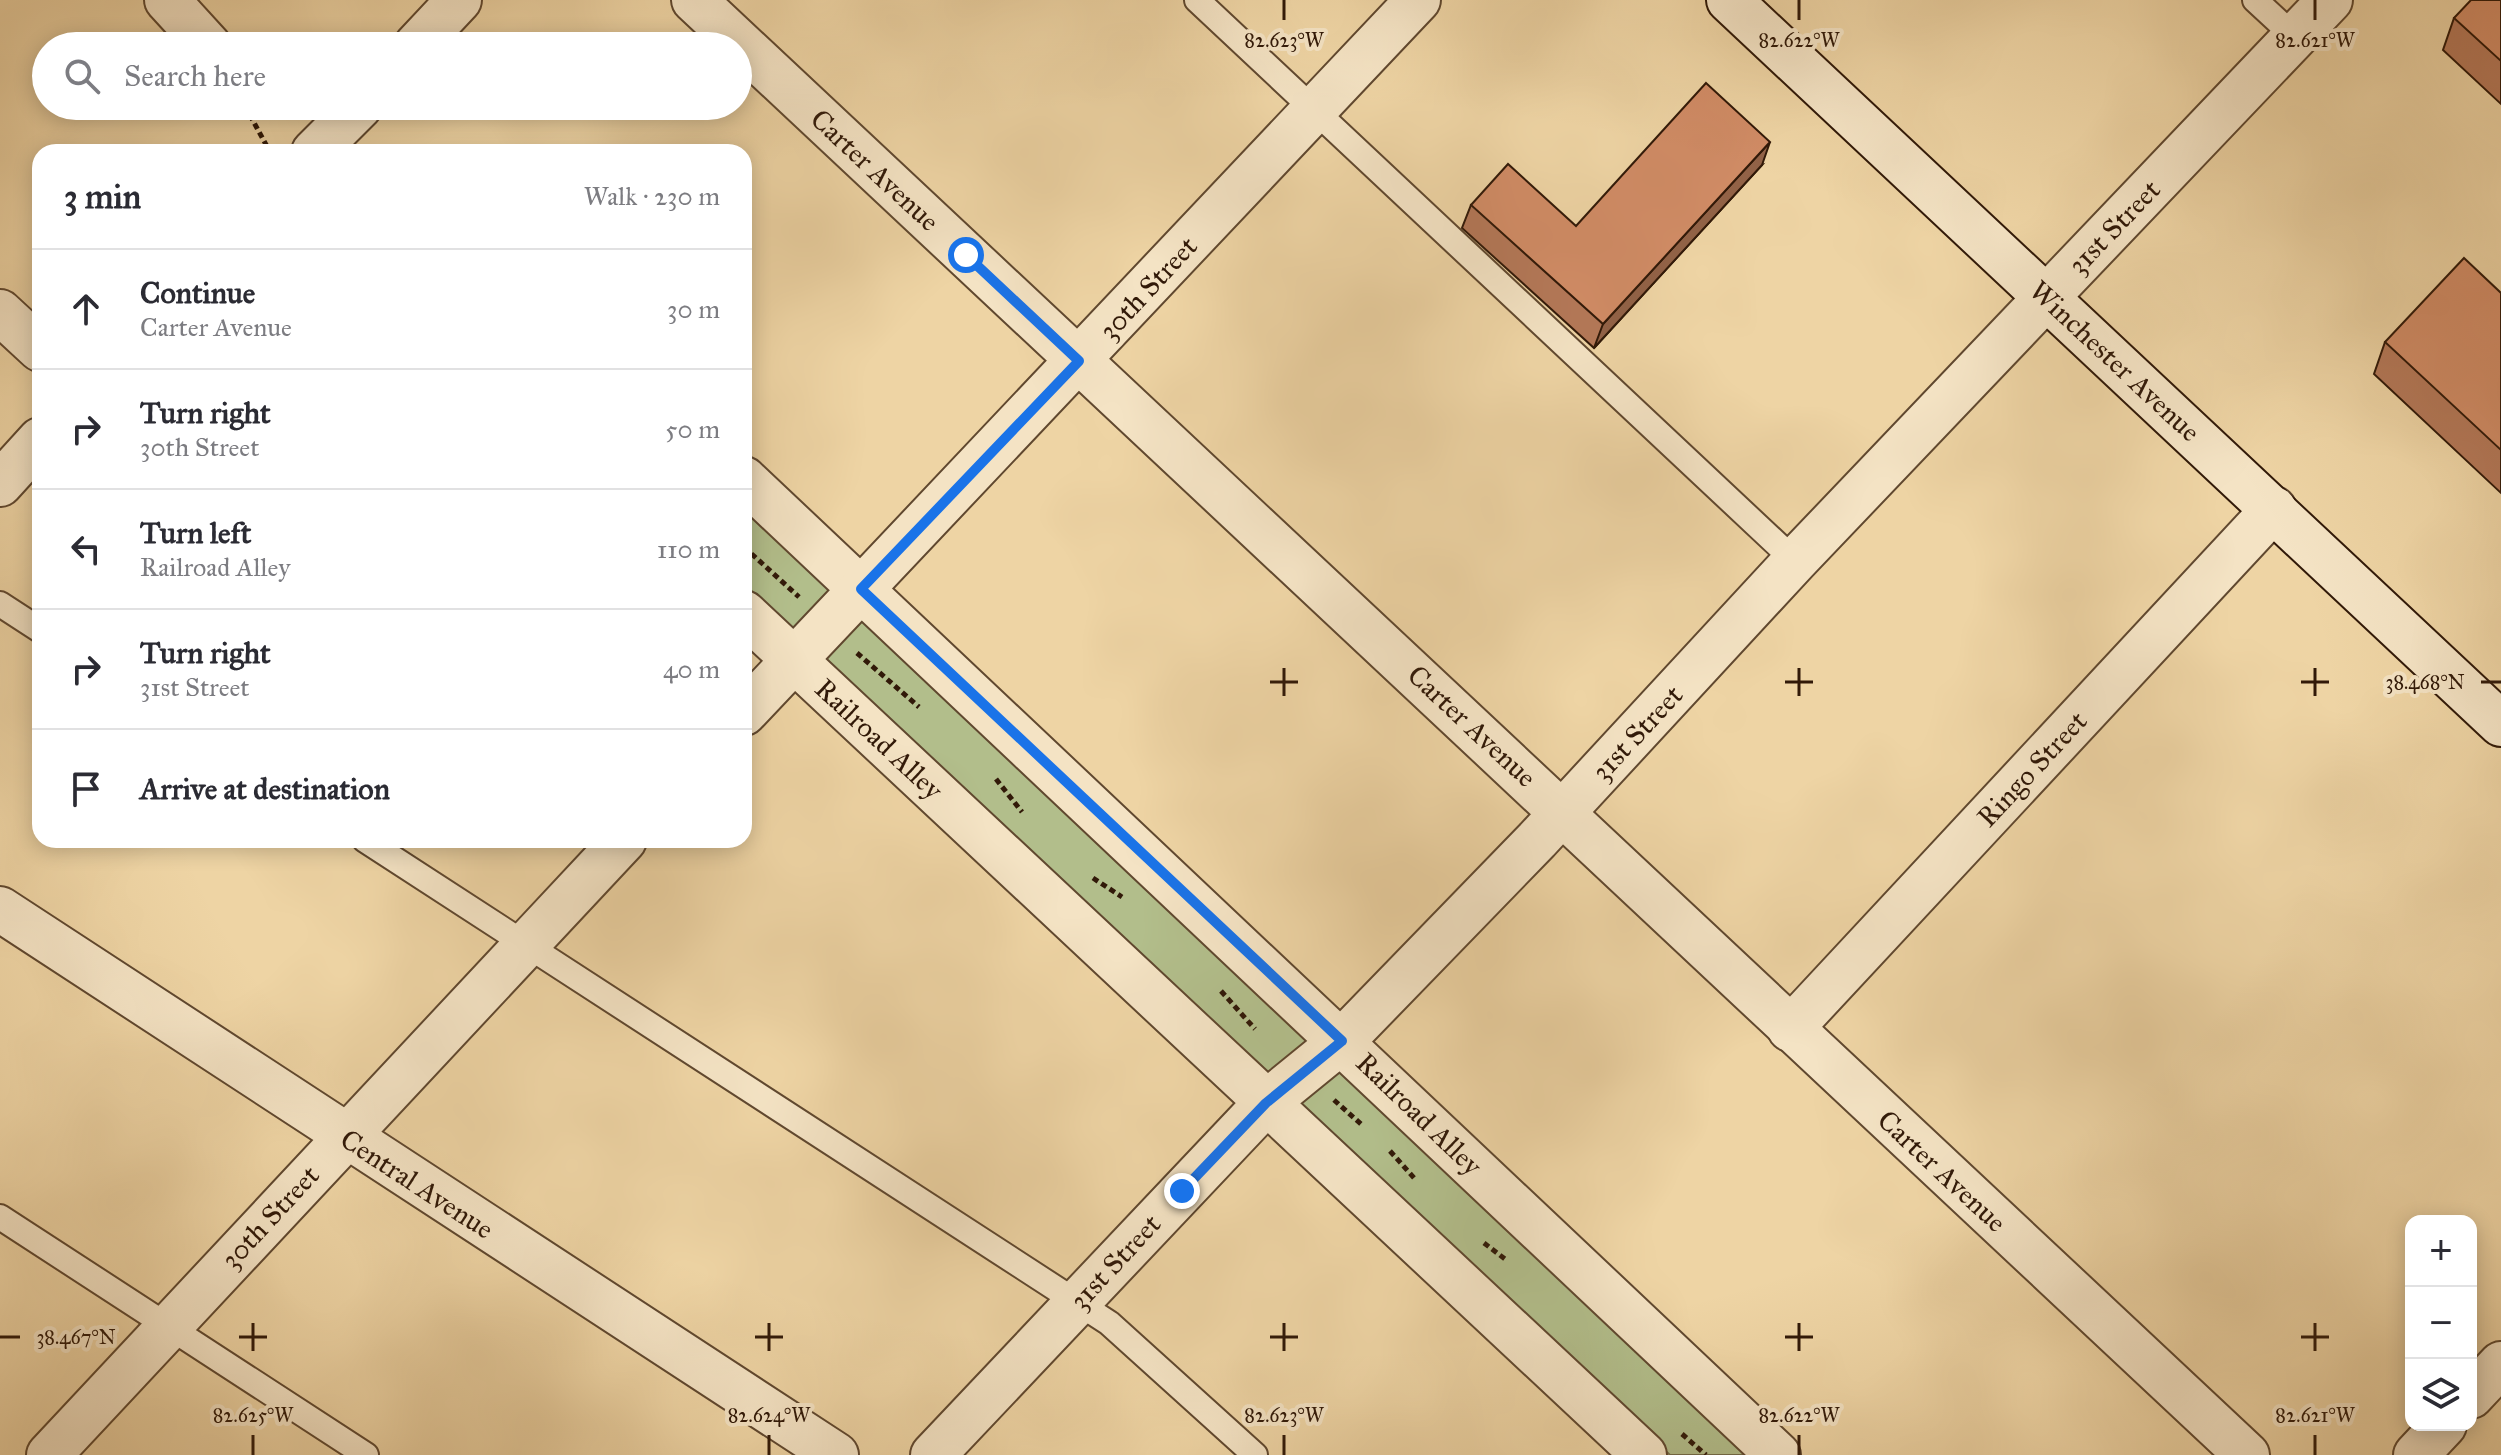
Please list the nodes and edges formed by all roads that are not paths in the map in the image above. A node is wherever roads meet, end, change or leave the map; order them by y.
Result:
1 (167, 0) edge
2 (459, 0) edge
3 (694, 0) edge
4 (1197, 0) edge
5 (1418, 0) edge
6 (1729, 0) edge
7 (2255, 0) edge
8 (2330, 0) edge
9 (196, 32) edge
10 (429, 32) edge
11 (728, 32) edge
12 (2295, 37) junction
13 (752, 54) edge
14 (1314, 110) junction
15 (346, 120) edge
16 (322, 144) edge
17 (2046, 297) junction
18 (0, 312) edge
19 (32, 342) edge
20 (1079, 361) junction
21 (32, 449) edge
22 (0, 484) edge
23 (752, 487) edge
24 (2274, 509) junction
25 (1795, 561) junction
26 (861, 589) junction
27 (0, 604) edge
28 (752, 621) edge
29 (32, 625) edge
30 (794, 660) junction
31 (752, 705) edge
32 (2501, 724) edge
33 (1564, 812) junction
34 (377, 848) edge
35 (617, 848) edge
36 (0, 909) edge
37 (526, 945) junction
38 (1790, 1029) junction
39 (1342, 1041) junction
40 (1266, 1103) junction
41 (344, 1137) junction
42 (0, 1217) edge
43 (1078, 1302) junction
44 (168, 1327) junction
45 (2501, 1364) edge
46 (2477, 1390) edge
47 (2438, 1431) edge
48 (1658, 1440) edge
49 (49, 1455) edge
50 (366, 1455) edge
51 (836, 1455) edge
52 (933, 1455) edge
53 (1255, 1455) edge
54 (1778, 1455) edge
55 (2247, 1455) edge
56 (2416, 1455) edge

1 - 9 street
2 - 10 street
3 - 11 street, Carter Avenue
4 - 14 lane
5 - 14 street, 30th Street
6 - 17 street, Winchester Avenue
7 - 12 lane
8 - 12 street, 31st Street
12 - 17 street, 31st Street
13 - 20 street, Carter Avenue
14 - 20 street, 30th Street
14 - 25 lane
15 - 16 street
17 - 24 street, Winchester Avenue
17 - 25 street, 31st Street
18 - 19 street
20 - 26 street, 30th Street
20 - 33 street, Carter Avenue
21 - 22 street
23 - 26 street, Railroad Alley
24 - 32 street, Winchester Avenue
24 - 38 street, Ringo Street
25 - 33 street, 31st Street
26 - 30 street, 30th Street
26 - 39 street, Railroad Alley
27 - 29 lane
28 - 30 street, Railroad Alley
30 - 31 street, 30th Street
30 - 40 street, Railroad Alley
33 - 38 street, Carter Avenue
33 - 39 street, 31st Street
34 - 37 lane
35 - 37 street, 30th Street
36 - 41 street, Central Avenue
37 - 41 street, 30th Street
37 - 43 lane
38 - 55 street, Carter Avenue
39 - 40 street, 31st Street
39 - 54 street, Railroad Alley
40 - 43 street, 31st Street
40 - 48 street, Railroad Alley
41 - 44 street, 30th Street
41 - 51 street, Central Avenue
42 - 44 lane
43 - 52 street, 31st Street
43 - 53 lane
44 - 49 street, 30th Street
44 - 50 lane
45 - 46 street
47 - 56 street

